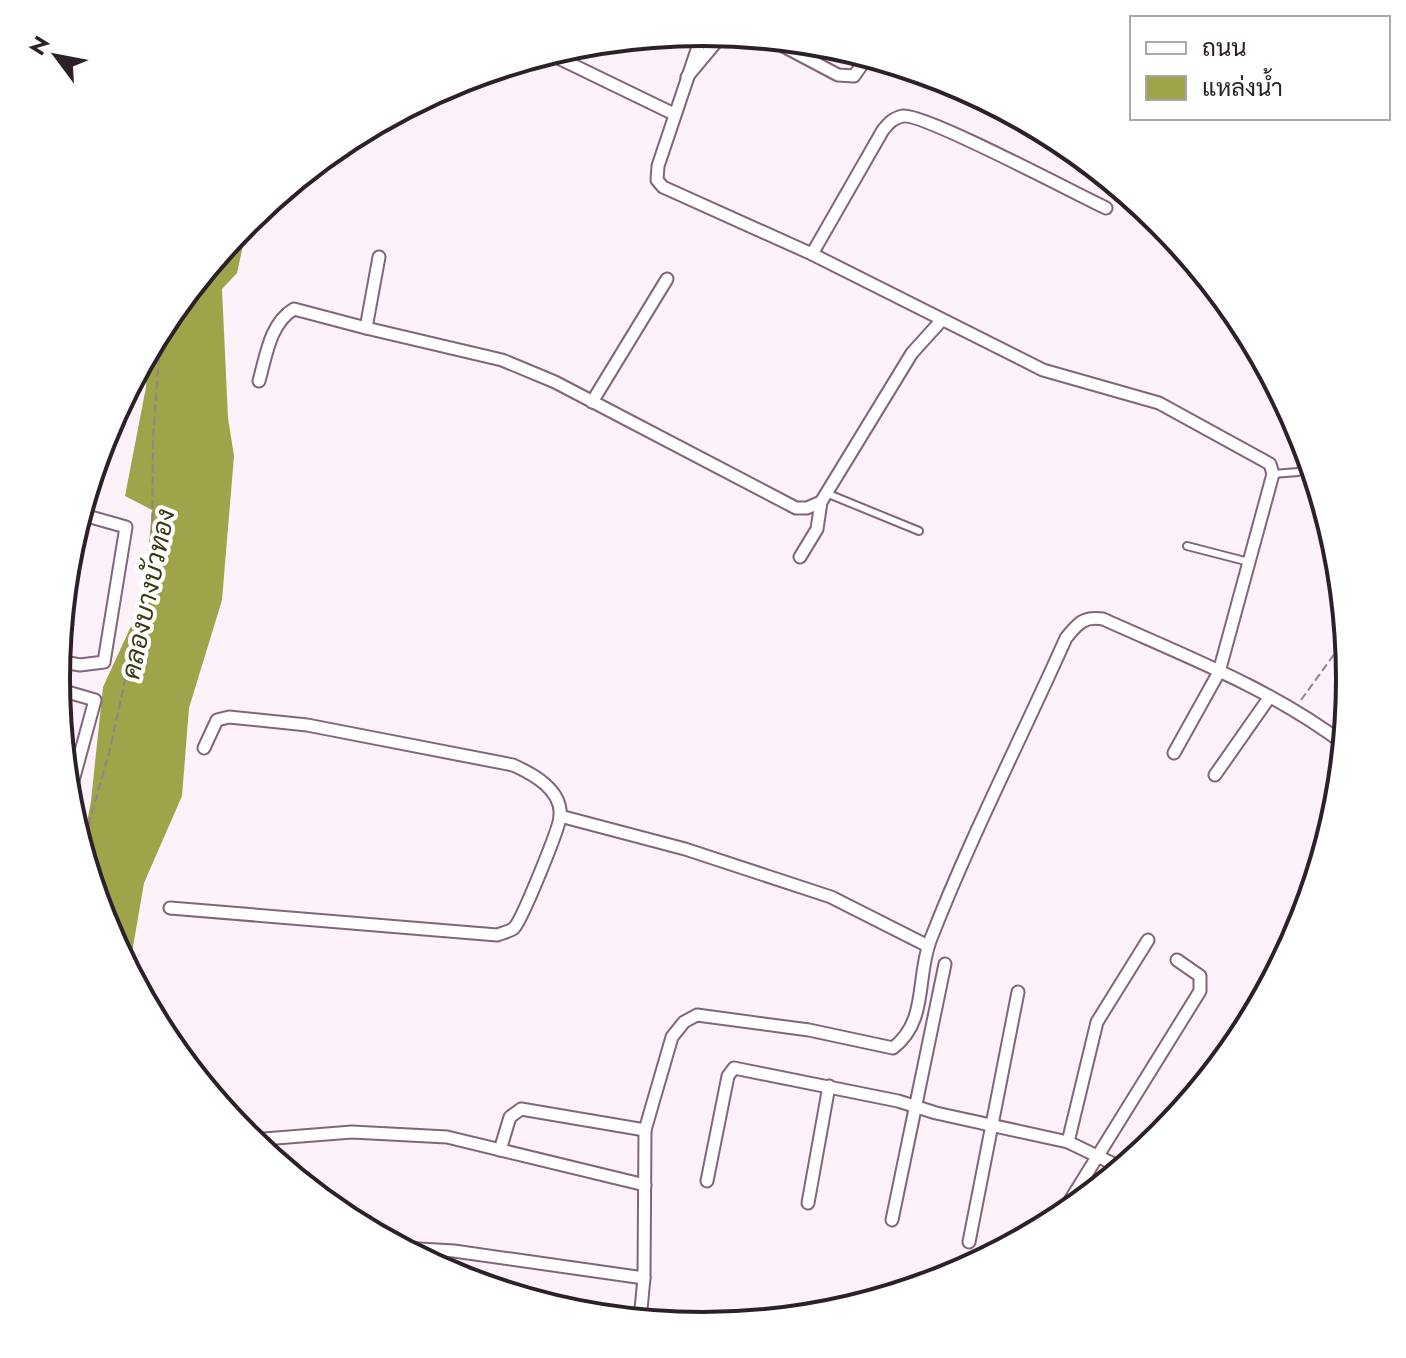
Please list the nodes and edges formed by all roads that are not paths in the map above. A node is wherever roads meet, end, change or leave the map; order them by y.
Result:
1 (698, 46) edge
2 (713, 46) edge
3 (796, 53) edge
4 (566, 62) edge
5 (863, 67) edge
6 (687, 77) junction
7 (674, 114) junction
8 (1106, 208) dead end
9 (812, 254) junction
10 (379, 257) dead end
11 (667, 279) dead end
12 (941, 321) junction
13 (366, 328) junction
14 (259, 381) dead end
15 (592, 402) junction
16 (1300, 470) edge
17 (1273, 474) junction
18 (823, 497) junction
19 (91, 517) edge
20 (919, 531) dead end
21 (1187, 546) dead end
22 (800, 557) dead end
23 (1250, 563) junction
24 (70, 663) edge
25 (1219, 672) junction
26 (70, 693) edge
27 (1269, 698) junction
28 (1333, 737) edge
29 (204, 748) dead end
30 (1174, 753) dead end
31 (76, 769) edge
32 (1215, 775) dead end
33 (560, 816) junction
34 (170, 908) dead end
35 (1148, 940) dead end
36 (928, 946) junction
37 (1177, 960) dead end
38 (945, 964) dead end
39 (1018, 992) dead end
40 (829, 1086) junction
41 (916, 1107) junction
42 (992, 1124) junction
43 (645, 1130) junction
44 (268, 1139) edge
45 (1068, 1142) junction
46 (500, 1150) junction
47 (1100, 1154) junction
48 (1112, 1162) edge
49 (707, 1181) dead end
50 (645, 1185) junction
51 (1078, 1188) edge
52 (808, 1203) dead end
53 (892, 1220) dead end
54 (969, 1242) dead end
55 (430, 1250) edge
56 (644, 1278) junction
57 (641, 1309) edge

1 - 6 street
2 - 6 street
3 - 5 street
4 - 7 street
6 - 7 street
7 - 9 street
8 - 9 street
9 - 12 street
10 - 13 street
11 - 15 street
12 - 17 street
12 - 18 street
13 - 14 street
13 - 15 street
15 - 18 street
16 - 17 lane
17 - 23 street
18 - 20 lane
18 - 22 street
19 - 24 street
21 - 23 lane
23 - 25 street
25 - 27 street
25 - 30 street
25 - 36 street
26 - 31 street
27 - 28 street
27 - 32 street
29 - 33 street
33 - 34 street
33 - 36 street
35 - 45 street
36 - 43 street
37 - 47 street
38 - 41 street
39 - 42 street
40 - 41 street
40 - 49 street
40 - 52 street
41 - 42 street
41 - 53 street
42 - 45 street
42 - 54 street
43 - 46 street
43 - 50 street
44 - 46 street
45 - 47 street
46 - 50 street
47 - 48 street
47 - 51 street
50 - 56 street
55 - 56 street
56 - 57 street

